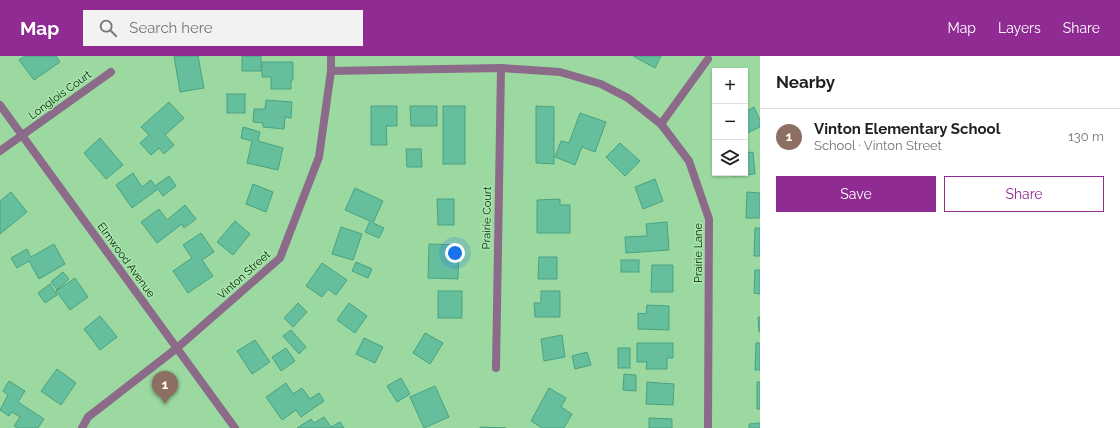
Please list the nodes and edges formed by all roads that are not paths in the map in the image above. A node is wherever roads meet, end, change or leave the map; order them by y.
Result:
1 (331, 56) edge
2 (708, 59) dead end
3 (500, 68) junction
4 (331, 71) junction
5 (111, 72) dead end
6 (0, 105) edge
7 (661, 124) junction
8 (22, 136) junction
9 (0, 151) edge
10 (177, 348) junction
11 (496, 368) dead end
12 (82, 428) edge
13 (235, 428) edge
14 (708, 428) edge

1 - 4 street, Vinton Street
2 - 7 street
3 - 4 street, Prairie Lane
3 - 7 street, Prairie Lane
3 - 11 street, Prairie Court
4 - 10 street, Vinton Street
5 - 8 street, Longlois Court
6 - 8 street, Elmwood Avenue
7 - 14 street, Prairie Lane
8 - 9 street, Longlois Court
8 - 10 street, Elmwood Avenue
10 - 12 street, Vinton Street
10 - 13 street, Elmwood Avenue

